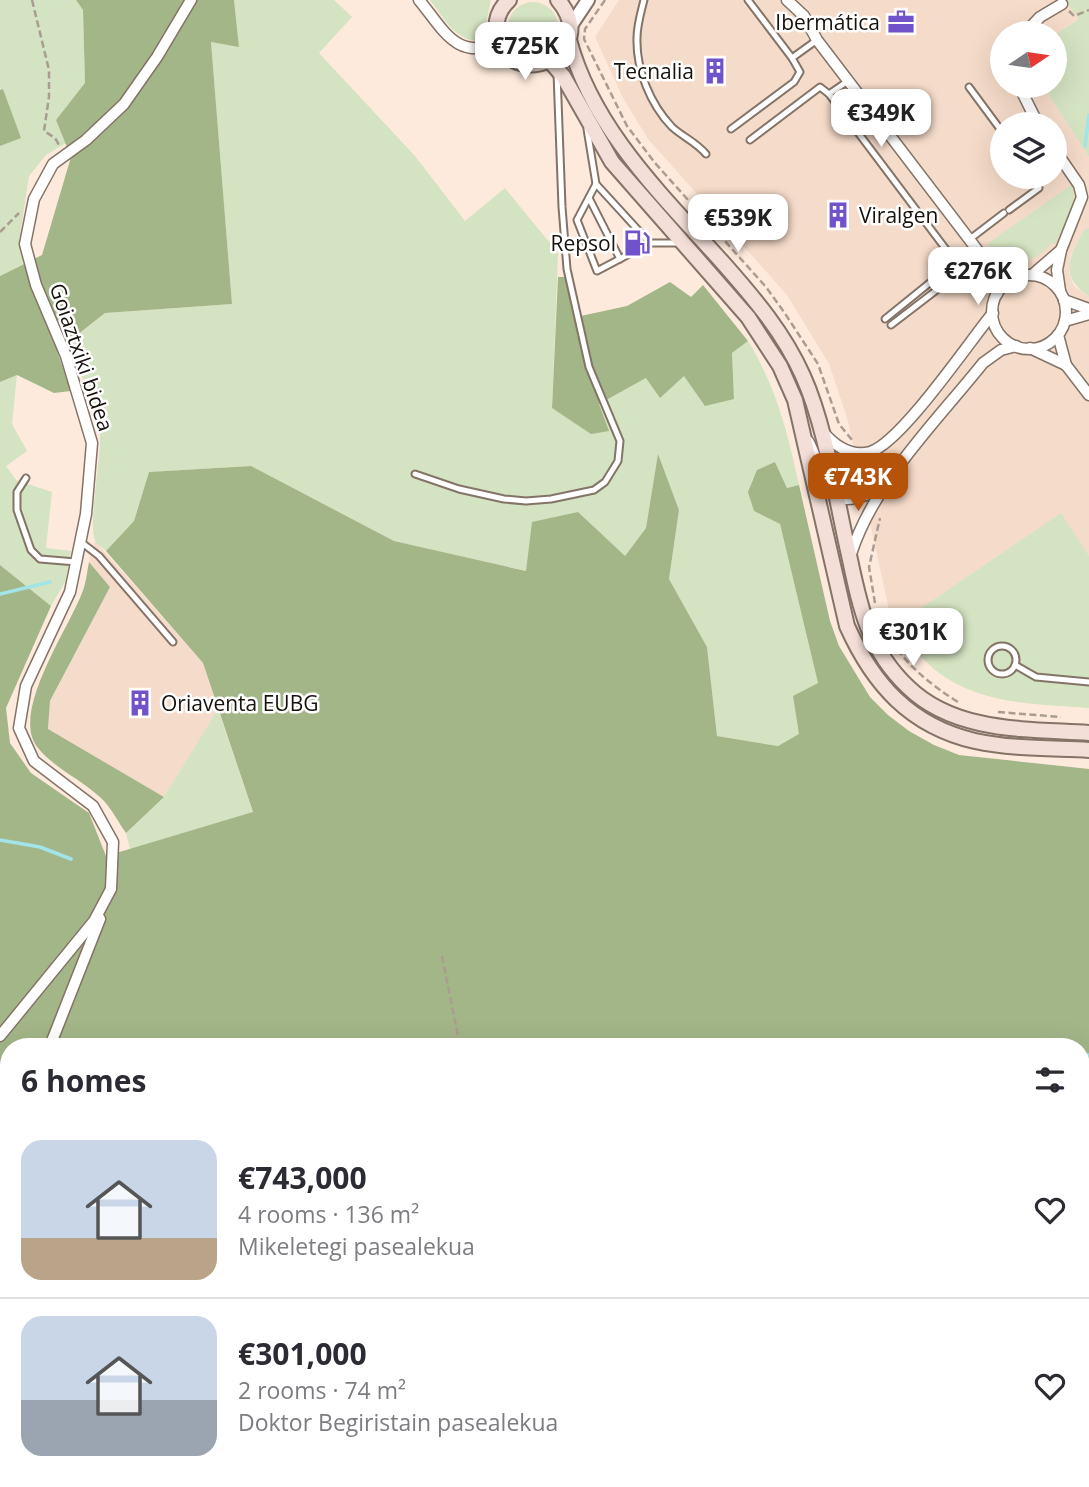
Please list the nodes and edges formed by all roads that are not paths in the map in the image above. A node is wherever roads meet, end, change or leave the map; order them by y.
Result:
1 (191, 0) edge
2 (419, 0) edge
3 (558, 0) edge
4 (588, 0) edge
5 (644, 0) edge
6 (748, 0) edge
7 (505, 2) edge
8 (789, 2) edge
9 (1062, 4) road end
10 (1036, 21) edge
11 (570, 33) junction
12 (815, 37) junction
13 (500, 43) junction
14 (792, 58) junction
15 (553, 65) junction
16 (848, 81) junction
17 (969, 87) dead end
18 (829, 94) junction
19 (990, 115) edge
20 (585, 116) junction
21 (731, 129) dead end
22 (750, 140) dead end
23 (706, 154) dead end
24 (1067, 168) edge
25 (596, 184) junction
26 (1038, 189) edge
27 (589, 198) junction
28 (970, 239) junction
29 (650, 243) junction
30 (684, 244) junction
31 (1061, 250) junction
32 (620, 259) junction
33 (985, 260) junction
34 (1032, 275) junction
35 (947, 276) junction
36 (1020, 276) junction
37 (997, 293) junction
38 (1062, 296) junction
39 (1089, 309) edge
40 (993, 313) junction
41 (1089, 314) edge
42 (885, 319) dead end
43 (1065, 321) junction
44 (891, 325) dead end
45 (1058, 335) junction
46 (1016, 346) junction
47 (1030, 348) junction
48 (1066, 365) junction
49 (1089, 395) edge
50 (821, 430) junction
51 (802, 432) junction
52 (415, 474) dead end
53 (26, 478) dead end
54 (876, 490) junction
55 (836, 496) junction
56 (80, 541) junction
57 (849, 558) junction
58 (76, 562) junction
59 (173, 642) dead end
60 (1015, 665) junction
61 (1089, 682) edge
62 (1089, 733) edge
63 (1089, 750) edge
64 (111, 889) junction
65 (0, 1036) edge
66 (53, 1038) edge

1 - 56 street, Goiaztxiki bidea
2 - 13 street
3 - 11 main road
4 - 11 street
5 - 23 lane
6 - 14 lane
7 - 13 main road
8 - 12 street
9 - 10 street
11 - 15 main road
11 - 50 main road
12 - 14 lane
12 - 16 street
13 - 15 main road
14 - 21 lane
15 - 20 main road
15 - 52 lane
16 - 18 lane
16 - 28 street
17 - 19 lane
18 - 22 lane
18 - 35 lane
20 - 25 lane
20 - 30 main road
24 - 31 street
25 - 27 lane
25 - 29 lane
26 - 28 lane
27 - 32 lane
27 - 32 lane
28 - 33 street
29 - 30 lane
29 - 32 lane
30 - 51 main road
31 - 34 street
31 - 38 street
33 - 36 street
33 - 37 street
34 - 36 street
34 - 38 street
35 - 42 lane
35 - 44 lane
36 - 37 street
37 - 40 street
38 - 39 street
38 - 43 street
40 - 46 street
40 - 50 street
41 - 43 street
43 - 45 street
45 - 47 street
45 - 48 street
46 - 47 street
46 - 54 street
47 - 48 street
48 - 49 street
50 - 55 main road
51 - 55 street
51 - 63 main road
53 - 58 lane
54 - 55 street
54 - 57 street
55 - 57 main road
56 - 58 street, Goiaztxiki bidea
56 - 59 lane
57 - 62 main road
58 - 64 street, Goiaztxiki bidea
60 - 60 lane
60 - 61 lane
64 - 65 street, Goiaztxiki bidea
64 - 66 street

